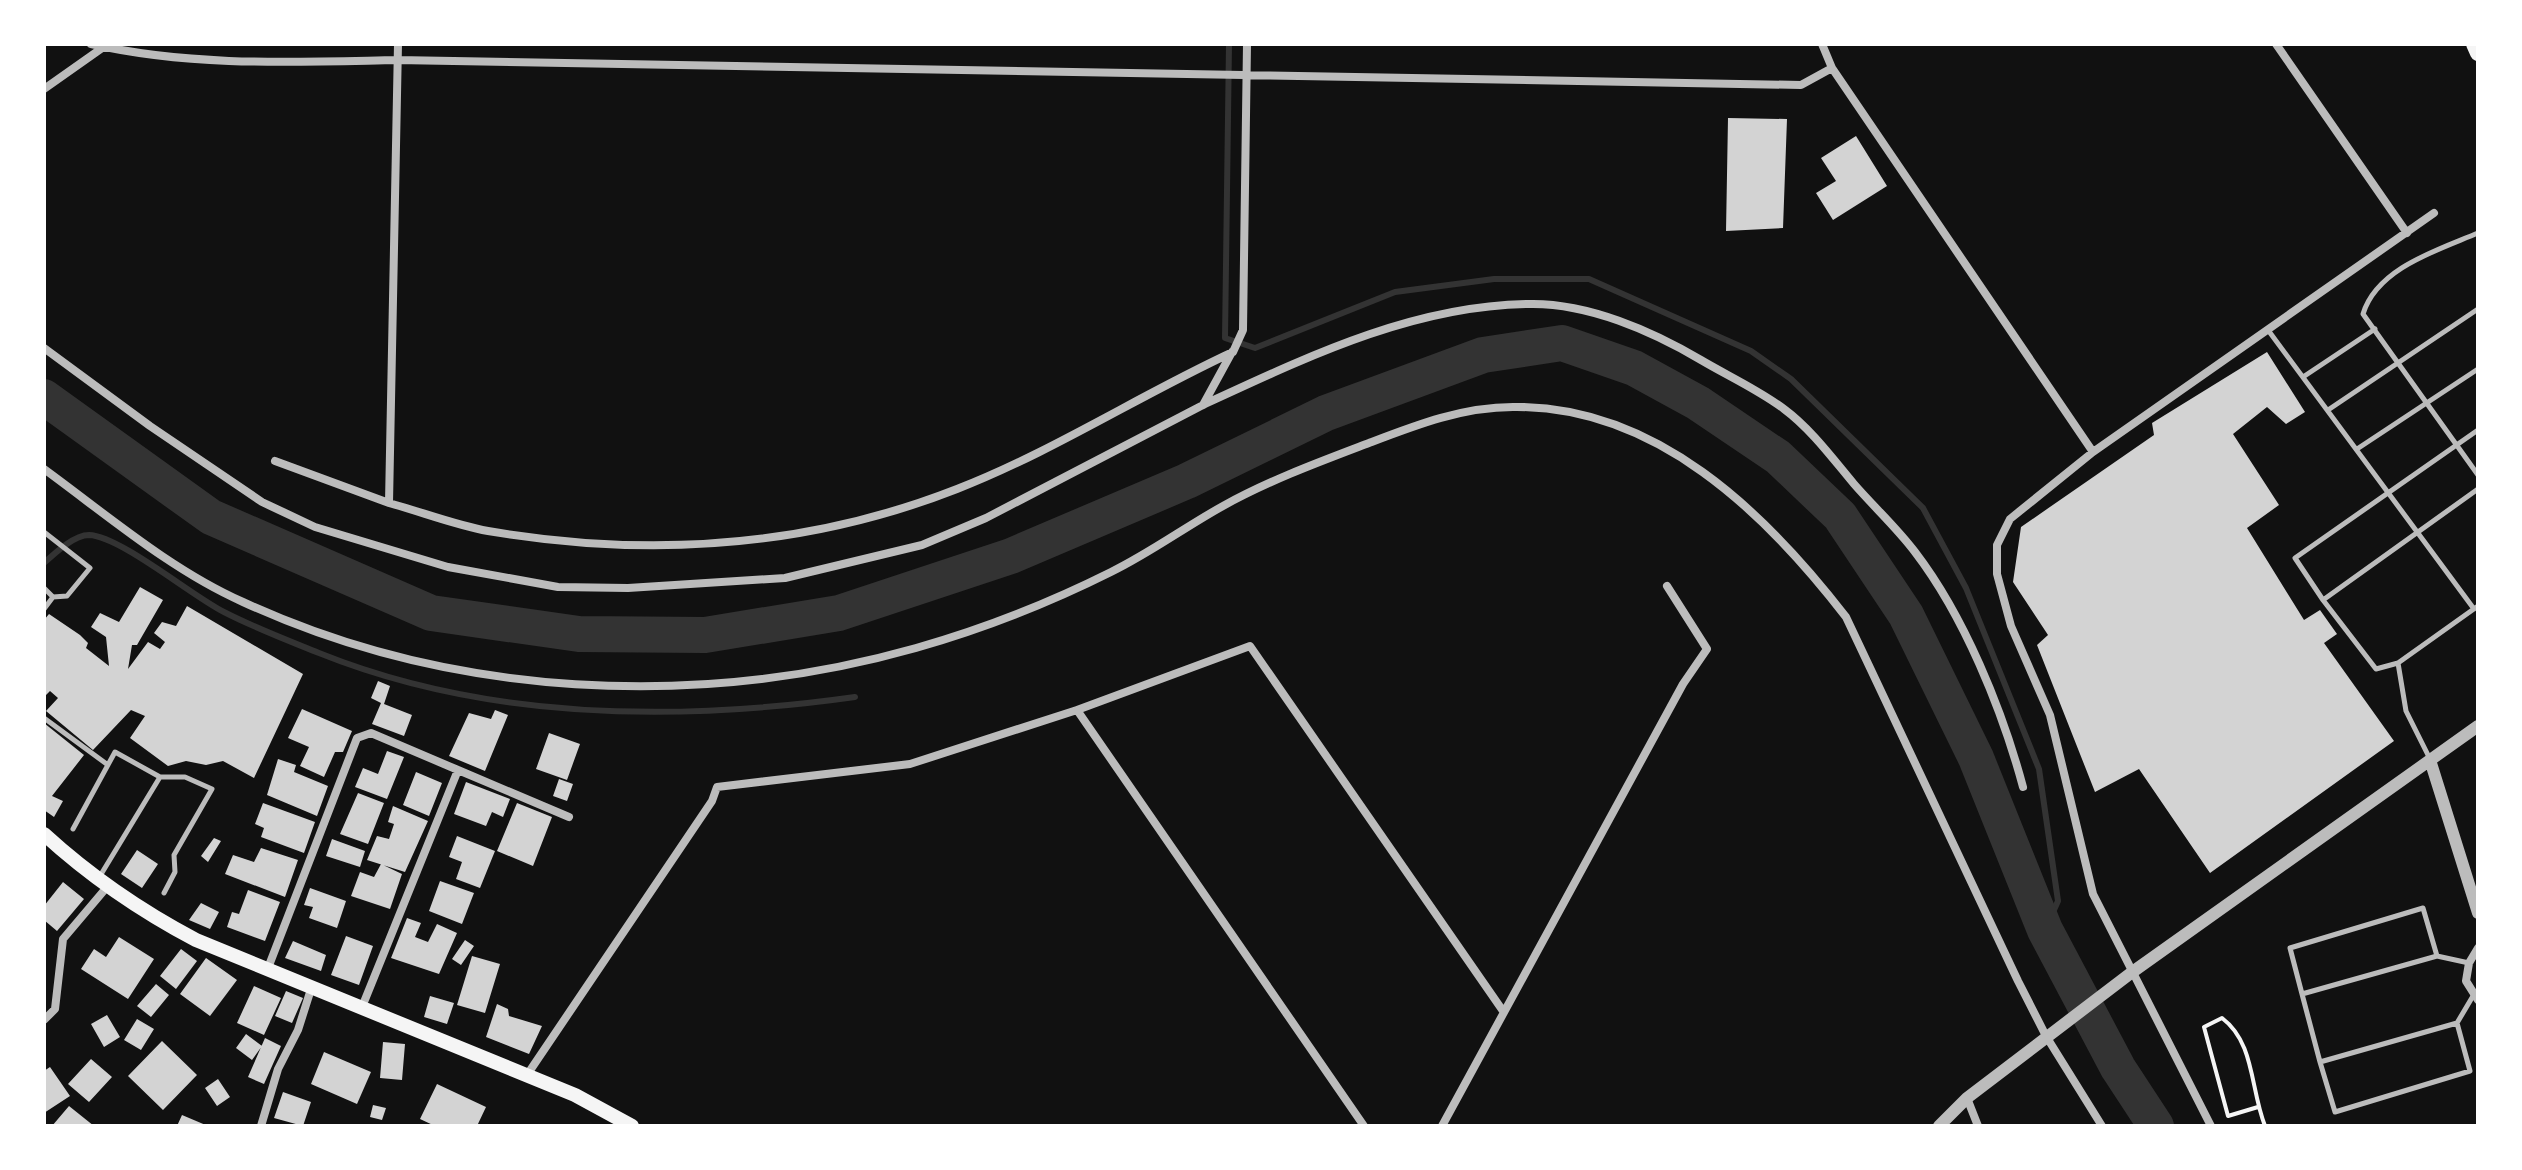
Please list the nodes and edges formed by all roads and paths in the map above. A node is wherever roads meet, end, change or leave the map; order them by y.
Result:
1 (91, 44) edge
2 (398, 44) edge
3 (1247, 44) edge
4 (1822, 44) edge
5 (2276, 44) edge
6 (2474, 44) edge
7 (105, 46) edge
8 (2478, 53) edge
9 (397, 60) junction
10 (1832, 68) junction
11 (1247, 75) junction
12 (44, 89) edge
13 (2434, 213) dead end
14 (2407, 233) junction
15 (2478, 233) edge
16 (2478, 309) edge
17 (2268, 329) junction
18 (2375, 329) junction
19 (44, 348) edge
20 (1233, 352) junction
21 (2398, 363) junction
22 (2478, 369) edge
23 (2303, 377) junction
24 (2427, 403) junction
25 (1203, 405) junction
26 (2328, 410) junction
27 (2478, 430) edge
28 (2456, 444) junction
29 (2357, 449) junction
30 (2093, 452) junction
31 (275, 461) dead end
32 (44, 469) edge
33 (2478, 475) edge
34 (2478, 489) edge
35 (2389, 493) junction
36 (389, 503) junction
37 (44, 532) edge
38 (2418, 532) junction
39 (1667, 586) dead end
40 (44, 588) edge
41 (53, 597) junction
42 (2323, 600) junction
43 (2476, 608) edge
44 (44, 609) edge
45 (2398, 663) junction
46 (1077, 710) junction
47 (44, 718) edge
48 (2478, 726) edge
49 (2430, 760) junction
50 (108, 765) junction
51 (458, 770) junction
52 (160, 777) junction
53 (2023, 787) dead end
54 (569, 817) dead end
55 (73, 829) dead end
56 (44, 834) edge
57 (102, 884) junction
58 (164, 893) dead end
59 (2478, 913) edge
60 (2478, 948) edge
61 (2437, 956) junction
62 (2469, 963) junction
63 (268, 968) junction
64 (2131, 973) junction
65 (312, 986) junction
66 (2302, 994) junction
67 (2476, 998) edge
68 (362, 1007) junction
69 (1503, 1011) junction
70 (44, 1020) edge
71 (2457, 1023) junction
72 (2050, 1034) junction
73 (2320, 1062) junction
74 (527, 1075) junction
75 (1967, 1098) junction
76 (2258, 1107) junction
77 (261, 1126) edge
78 (632, 1126) edge
79 (1364, 1126) edge
80 (1442, 1126) edge
81 (1939, 1126) edge
82 (1978, 1126) edge
83 (2102, 1126) edge
84 (2211, 1126) edge
85 (2265, 1126) edge

1 - 7 street
2 - 9 street
3 - 11 street
4 - 10 street
5 - 14 street
6 - 8 highway
7 - 9 street
7 - 12 street
9 - 11 street
9 - 36 street
10 - 11 street
10 - 30 street
11 - 20 street
13 - 14 street
14 - 17 street
15 - 18 lane
16 - 21 lane
17 - 23 lane
17 - 30 street
18 - 21 lane
18 - 23 lane
19 - 25 street
20 - 25 street
20 - 36 street
21 - 24 lane
21 - 26 lane
22 - 24 lane
23 - 26 lane
24 - 28 lane
24 - 29 lane
25 - 53 street
26 - 29 lane
27 - 28 lane
28 - 33 lane
28 - 35 lane
29 - 35 lane
30 - 64 street
31 - 36 street
32 - 72 street
34 - 38 lane
35 - 38 lane
35 - 42 lane
37 - 41 lane
38 - 42 lane
38 - 43 lane
39 - 69 street
40 - 41 lane
41 - 44 lane
42 - 45 lane
43 - 45 lane
45 - 49 lane
46 - 69 street
46 - 74 street
46 - 79 street
47 - 50 lane
48 - 49 street
49 - 59 street
49 - 64 street
50 - 52 lane
50 - 55 lane
51 - 54 street
51 - 63 street
51 - 68 street
52 - 57 lane
52 - 58 lane
56 - 57 main road
57 - 63 main road
57 - 70 street
60 - 62 street
61 - 62 lane
61 - 66 lane
61 - 66 lane
62 - 67 street
63 - 65 main road
64 - 72 street
64 - 84 street
65 - 68 main road
65 - 77 street
66 - 73 lane
67 - 71 lane
68 - 74 main road
69 - 80 street
71 - 73 lane
71 - 73 lane
72 - 75 street
72 - 83 street
74 - 78 main road
75 - 81 street
75 - 82 street
76 - 76 path
76 - 85 path

